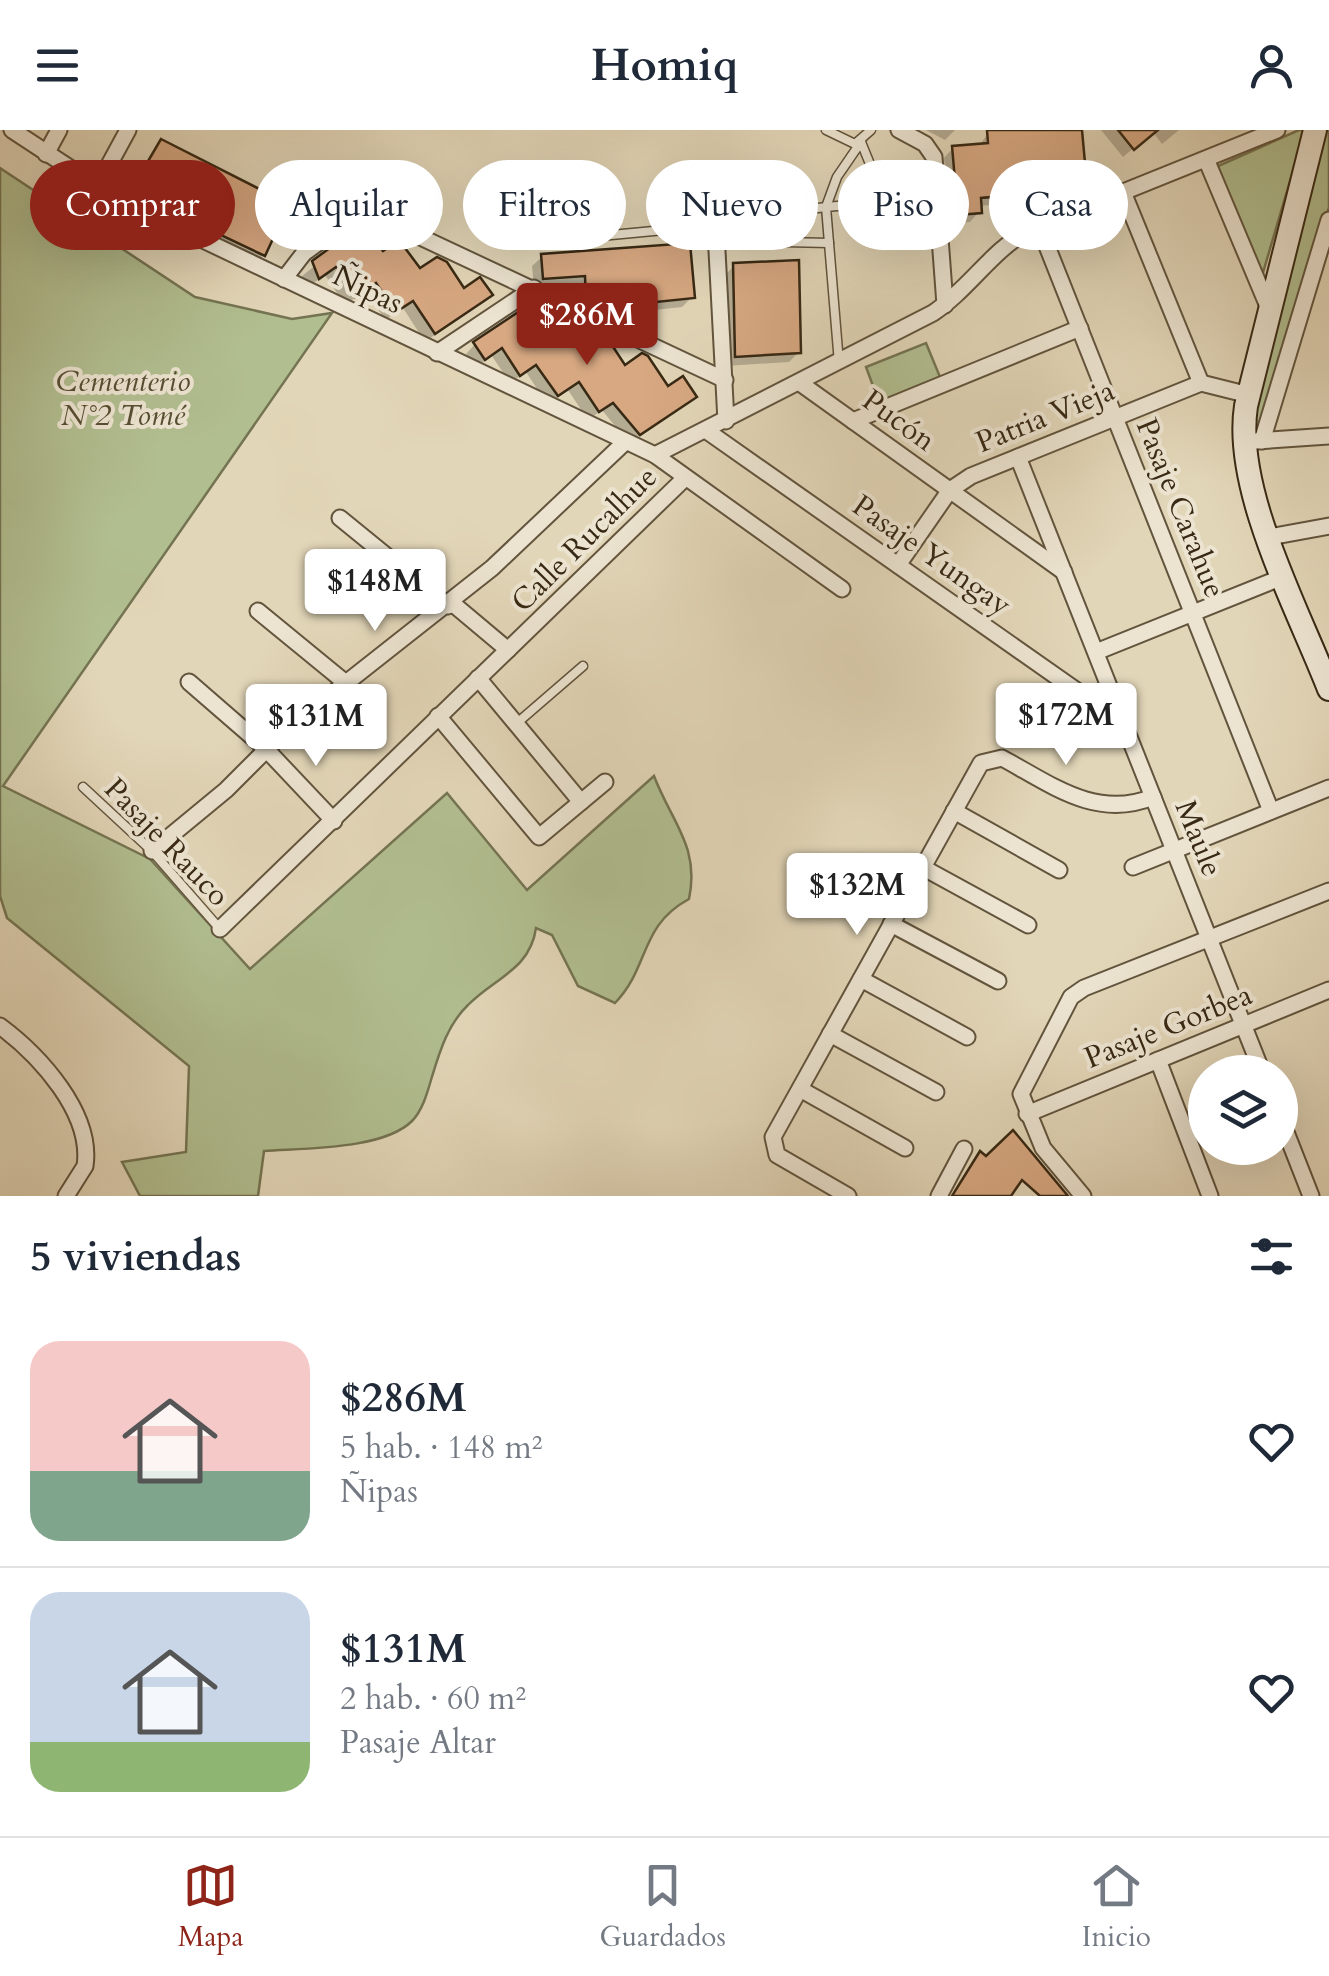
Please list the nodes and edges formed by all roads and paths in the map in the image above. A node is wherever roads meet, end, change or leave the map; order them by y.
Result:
1 (12, 130) edge
2 (59, 130) edge
3 (128, 130) edge
4 (826, 130) edge
5 (872, 130) edge
6 (898, 130) edge
7 (1276, 130) edge
8 (1315, 130) edge
9 (861, 142) junction
10 (46, 154) junction
11 (1206, 159) junction
12 (55, 160) edge
13 (112, 160) edge
14 (1128, 190) edge
15 (1128, 204) edge
16 (826, 207) junction
17 (818, 208) edge
18 (1329, 220) edge
19 (818, 242) edge
20 (829, 242) junction
21 (224, 250) edge
22 (717, 250) edge
23 (1001, 250) edge
24 (1049, 250) edge
25 (284, 279) junction
26 (534, 288) junction
27 (945, 305) junction
28 (1270, 311) junction
29 (1080, 328) junction
30 (437, 353) junction
31 (839, 362) junction
32 (725, 380) junction
33 (800, 383) junction
34 (1201, 383) junction
35 (1249, 395) junction
36 (1115, 417) junction
37 (726, 421) junction
38 (853, 421) junction
39 (708, 431) junction
40 (1329, 436) edge
41 (1253, 442) junction
42 (624, 444) junction
43 (655, 455) junction
44 (1018, 456) junction
45 (684, 479) junction
46 (950, 490) junction
47 (340, 518) dead end
48 (1329, 526) edge
49 (1270, 538) junction
50 (898, 564) junction
51 (1064, 572) junction
52 (1285, 576) junction
53 (842, 589) dead end
54 (450, 604) junction
55 (258, 610) dead end
56 (1193, 613) junction
57 (508, 650) junction
58 (1096, 652) junction
59 (583, 666) dead end
60 (478, 678) junction
61 (189, 682) dead end
62 (347, 684) junction
63 (1329, 689) edge
64 (438, 716) junction
65 (517, 724) junction
66 (1124, 724) junction
67 (265, 748) junction
68 (604, 782) dead end
69 (83, 787) dead end
70 (1329, 788) edge
71 (1153, 798) junction
72 (580, 802) junction
73 (954, 811) junction
74 (1271, 811) junction
75 (334, 821) junction
76 (152, 850) junction
77 (1174, 850) junction
78 (1133, 867) dead end
79 (922, 868) junction
80 (1059, 870) dead end
81 (1329, 891) edge
82 (891, 924) junction
83 (1028, 925) dead end
84 (220, 928) joint
85 (1209, 938) junction
86 (860, 979) junction
87 (998, 981) dead end
88 (1329, 990) edge
89 (1244, 1025) junction
90 (0, 1026) edge
91 (830, 1034) junction
92 (968, 1036) dead end
93 (1255, 1055) edge
94 (1158, 1060) junction
95 (800, 1089) junction
96 (936, 1092) dead end
97 (1027, 1114) junction
98 (905, 1148) dead end
99 (964, 1149) dead end
100 (1298, 1161) edge
101 (66, 1196) edge
102 (848, 1196) edge
103 (939, 1196) edge
104 (1083, 1196) edge
105 (1210, 1196) edge
106 (1312, 1196) edge

1 - 10 street, Ñipas
2 - 10 street
3 - 13 street
4 - 9 lane
5 - 9 lane
6 - 27 street
7 - 11 street
8 - 28 main road
9 - 16 lane
9 - 16 lane
10 - 12 street, Ñipas
11 - 14 street
11 - 28 street
15 - 34 street
16 - 17 lane
16 - 20 lane
18 - 41 street
19 - 20 lane
20 - 31 lane
21 - 25 street, Ñipas
22 - 32 street
23 - 27 street
24 - 29 street, Pasaje Carahue
25 - 26 street
25 - 30 street, Ñipas
26 - 30 street
26 - 32 street
27 - 31 street
28 - 35 main road
29 - 36 street, Pasaje Carahue
29 - 38 street
30 - 42 street, Ñipas
31 - 33 street
32 - 37 street
33 - 37 street
33 - 38 street, Pucón
34 - 35 street
34 - 36 street, Patria Vieja
35 - 41 main road
36 - 44 street, Patria Vieja
36 - 56 street, Pasaje Carahue
37 - 39 street
38 - 46 street, Pucón
39 - 43 street
39 - 50 street, Pasaje Yungay
40 - 41 street
41 - 49 main road
42 - 43 street, Ñipas
42 - 54 street
43 - 45 street
44 - 46 street, Patria Vieja
44 - 51 street, Maule
45 - 53 street
45 - 57 street, Calle Rucalhue
46 - 50 street, Patria Vieja
46 - 51 street, Pucón
47 - 54 street
48 - 49 street
49 - 52 main road
50 - 66 street, Pasaje Yungay
51 - 58 street, Maule
52 - 56 street
52 - 63 main road
54 - 57 street
54 - 62 street
55 - 62 street
56 - 58 street
56 - 74 street, Pasaje Carahue
57 - 60 street, Calle Rucalhue
58 - 66 street, Maule
59 - 65 lane
60 - 64 street, Calle Rucalhue
60 - 65 street
61 - 67 street
62 - 67 street
64 - 72 street
64 - 75 street, Calle Rucalhue
65 - 72 street
66 - 71 street, Maule
67 - 75 street
67 - 76 street
68 - 72 street
69 - 76 lane, Pasaje Rauco
70 - 74 street
71 - 73 street
71 - 77 street, Maule
73 - 79 street
73 - 80 street
74 - 77 street
75 - 84 street, Calle Rucalhue
76 - 84 lane, Pasaje Rauco
77 - 78 street
77 - 85 street, Maule
79 - 82 street
79 - 83 street
81 - 85 street
82 - 86 street
82 - 87 street
85 - 89 street, Maule
85 - 97 street
86 - 91 street
86 - 92 street
88 - 89 street, Pasaje Gorbea
89 - 93 street, Maule
89 - 94 street, Pasaje Gorbea
90 - 101 street
91 - 95 street
91 - 96 street
94 - 97 street, Pasaje Gorbea
94 - 105 street
95 - 98 street
95 - 102 street
97 - 104 street
99 - 103 street
100 - 106 street

